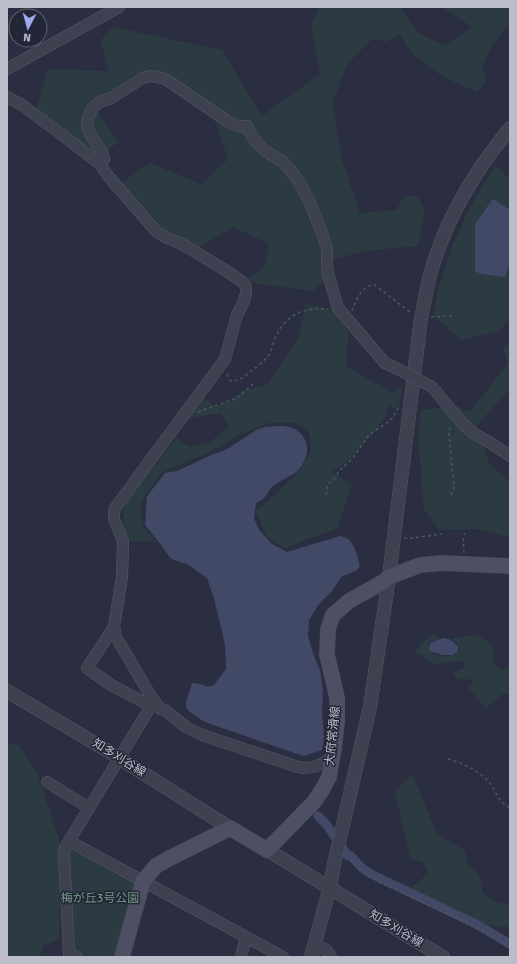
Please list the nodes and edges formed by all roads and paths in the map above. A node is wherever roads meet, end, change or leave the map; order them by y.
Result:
1 (118, 7) edge
2 (7, 69) edge
3 (7, 97) edge
4 (510, 128) edge
5 (100, 164) junction
6 (338, 308) junction
7 (452, 316) dead end
8 (421, 318) junction
9 (348, 319) junction
10 (226, 373) dead end
11 (253, 384) dead end
12 (197, 412) dead end
13 (391, 420) dead end
14 (452, 425) dead end
15 (510, 456) edge
16 (326, 495) dead end
17 (451, 495) dead end
18 (465, 533) dead end
19 (442, 534) dead end
20 (401, 538) dead end
21 (464, 564) junction
22 (510, 566) edge
23 (389, 577) junction
24 (114, 627) junction
25 (7, 691) edge
26 (153, 704) junction
27 (333, 757) junction
28 (119, 758) junction
29 (448, 759) dead end
30 (46, 782) dead end
31 (89, 808) junction
32 (510, 808) edge
33 (230, 828) junction
34 (69, 841) junction
35 (267, 850) junction
36 (350, 860) dead end
37 (143, 881) junction
38 (330, 888) junction
39 (246, 937) junction
40 (510, 947) edge
41 (312, 951) edge
42 (77, 957) edge
43 (122, 957) edge
44 (241, 957) edge
45 (283, 957) edge
46 (331, 957) edge
47 (443, 957) edge

1 - 2 street
3 - 5 street
4 - 8 street
5 - 6 street
5 - 24 street
6 - 9 street
6 - 10 path
7 - 8 path
8 - 9 path
8 - 23 street
9 - 15 street, bridge
11 - 12 path
13 - 16 path
14 - 17 path
18 - 21 path
19 - 20 path
21 - 22 main road, 大府常滑線
21 - 23 main road, 大府常滑線
23 - 27 main road, 大府常滑線
23 - 38 street
24 - 26 street
24 - 26 street
25 - 28 street, 知多刈谷線
26 - 27 street
26 - 28 street
27 - 35 main road, 大府常滑線
28 - 31 street
28 - 33 street, 知多刈谷線
29 - 32 path
30 - 31 street
31 - 34 street
33 - 35 main road
33 - 37 main road
34 - 37 street
34 - 42 street
35 - 38 street, 知多刈谷線
36 - 40 path
37 - 39 street
37 - 43 main road
38 - 41 street
38 - 47 street, 知多刈谷線
39 - 44 street
39 - 45 street
41 - 46 street

